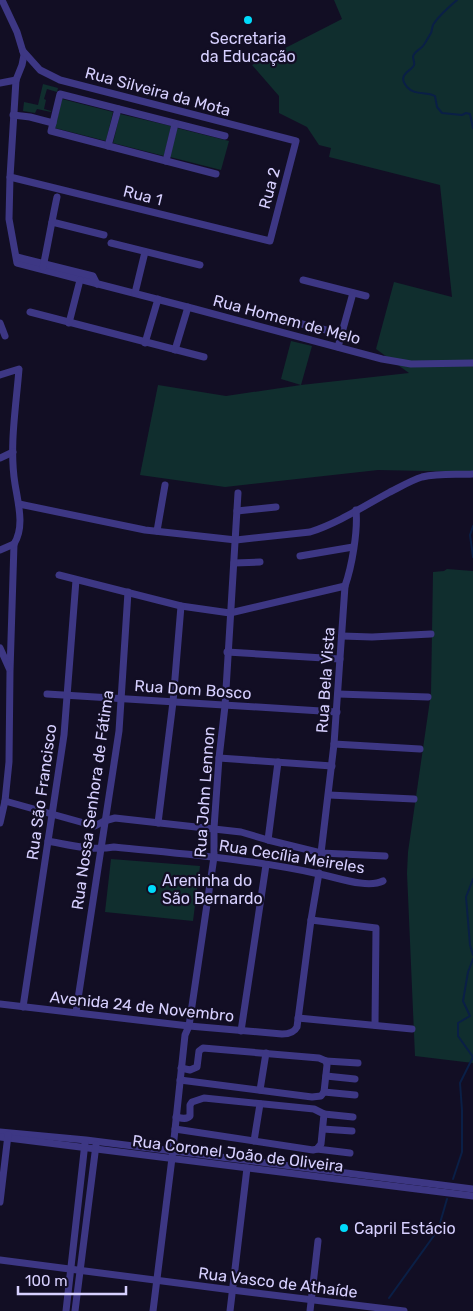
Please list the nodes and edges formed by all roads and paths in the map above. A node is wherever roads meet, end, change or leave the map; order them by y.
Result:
1 (2, 0) edge
2 (23, 50) junction
3 (16, 80) junction
4 (0, 83) edge
5 (118, 109) junction
6 (13, 115) junction
7 (53, 123) junction
8 (175, 124) junction
9 (225, 136) dead end
10 (296, 141) joint
11 (108, 146) junction
12 (166, 161) junction
13 (216, 174) dead end
14 (10, 177) junction
15 (57, 197) dead end
16 (9, 218) junction
17 (0, 222) edge
18 (52, 222) junction
19 (104, 235) dead end
20 (270, 241) joint
21 (111, 243) dead end
22 (146, 252) junction
23 (200, 265) dead end
24 (43, 266) junction
25 (80, 280) junction
26 (304, 280) dead end
27 (97, 284) junction
28 (353, 293) junction
29 (135, 294) junction
30 (366, 296) dead end
31 (158, 299) junction
32 (188, 307) junction
33 (30, 312) dead end
34 (294, 322) dead end
35 (0, 323) edge
36 (69, 323) junction
37 (342, 334) junction
38 (5, 336) dead end
39 (145, 343) junction
40 (338, 347) junction
41 (175, 350) junction
42 (204, 357) dead end
43 (473, 363) edge
44 (0, 375) edge
45 (13, 452) junction
46 (0, 458) edge
47 (473, 474) edge
48 (165, 486) dead end
49 (238, 493) dead end
50 (18, 504) junction
51 (276, 507) dead end
52 (356, 510) junction
53 (237, 511) junction
54 (157, 532) junction
55 (236, 540) junction
56 (14, 544) junction
57 (353, 547) junction
58 (0, 550) edge
59 (300, 556) dead end
60 (260, 562) dead end
61 (234, 564) junction
62 (59, 575) dead end
63 (76, 580) junction
64 (345, 586) junction
65 (128, 592) junction
66 (181, 606) junction
67 (230, 613) junction
68 (431, 634) dead end
69 (342, 636) junction
70 (0, 648) edge
71 (227, 652) junction
72 (340, 659) junction
73 (10, 671) junction
74 (47, 694) dead end
75 (338, 694) junction
76 (68, 696) junction
77 (428, 697) dead end
78 (122, 699) junction
79 (173, 702) junction
80 (225, 706) junction
81 (337, 712) junction
82 (334, 744) junction
83 (420, 749) dead end
84 (219, 758) junction
85 (278, 762) junction
86 (332, 766) junction
87 (329, 794) junction
88 (414, 799) dead end
89 (5, 801) junction
90 (52, 815) junction
91 (104, 821) junction
92 (0, 823) edge
93 (158, 823) junction
94 (214, 828) junction
95 (268, 840) junction
96 (48, 841) junction
97 (100, 849) junction
98 (321, 853) junction
99 (384, 856) dead end
100 (214, 857) junction
101 (266, 864) junction
102 (319, 874) junction
103 (383, 881) dead end
104 (311, 920) junction
105 (0, 1004) edge
106 (23, 1007) junction
107 (76, 1012) junction
108 (298, 1018) junction
109 (375, 1025) junction
110 (189, 1026) junction
111 (412, 1029) dead end
112 (241, 1031) junction
113 (266, 1054) junction
114 (326, 1061) junction
115 (358, 1063) dead end
116 (181, 1068) junction
117 (326, 1076) junction
118 (355, 1079) dead end
119 (180, 1080) junction
120 (260, 1090) junction
121 (324, 1092) junction
122 (355, 1095) dead end
123 (260, 1104) junction
124 (324, 1114) junction
125 (176, 1117) junction
126 (353, 1117) dead end
127 (175, 1129) junction
128 (323, 1129) junction
129 (352, 1131) dead end
130 (0, 1132) edge
131 (5, 1136) edge
132 (254, 1141) junction
133 (85, 1144) junction
134 (96, 1145) junction
135 (318, 1149) junction
136 (350, 1153) dead end
137 (172, 1155) junction
138 (247, 1168) junction
139 (473, 1189) edge
140 (473, 1196) edge
141 (0, 1202) edge
142 (318, 1241) dead end
143 (0, 1260) edge
144 (71, 1268) junction
145 (81, 1270) junction
146 (156, 1280) junction
147 (232, 1290) junction
148 (311, 1300) junction
149 (392, 1310) edge
150 (66, 1311) edge
151 (75, 1311) edge
152 (153, 1311) edge
153 (230, 1311) edge
154 (310, 1311) edge
155 (404, 1311) edge

1 - 2 street
2 - 3 street
2 - 10 street, Rua Silveira da Mota
3 - 4 street
3 - 6 street
5 - 7 street
5 - 8 street
5 - 11 street
6 - 7 street
6 - 14 street
7 - 11 street
8 - 9 street
8 - 12 street
10 - 20 street, Rua 2
11 - 12 street
12 - 13 street
14 - 16 street
14 - 20 street, Rua 1
15 - 18 street
16 - 17 street
16 - 24 street, Rua Homem de Melo
18 - 19 street
18 - 24 street
21 - 22 street
22 - 23 street
22 - 29 street
24 - 25 street, Rua Homem de Melo
24 - 27 street, Rua Homem de Melo
25 - 27 street, Rua Homem de Melo
25 - 36 street
26 - 28 street
27 - 29 street, Rua Homem de Melo
28 - 30 street
28 - 37 street
29 - 31 street, Rua Homem de Melo
31 - 32 street, Rua Homem de Melo
31 - 39 street
32 - 40 street, Rua Homem de Melo
32 - 41 street
33 - 36 street
34 - 37 street
35 - 38 street
36 - 39 street
37 - 40 street
39 - 41 street
40 - 43 street, Rua Homem de Melo
41 - 42 street
44 - 45 street
45 - 46 street
45 - 50 street
47 - 52 street
48 - 54 street
49 - 53 street, Rua John Lennon
50 - 54 street
50 - 56 street
51 - 53 street
52 - 55 street
52 - 57 street, Rua Bela Vista
53 - 55 street, Rua John Lennon
54 - 55 street
55 - 61 street, Rua John Lennon
56 - 58 street
56 - 73 street
57 - 59 street
57 - 64 street, Rua Bela Vista
60 - 61 street
61 - 67 street, Rua John Lennon
62 - 63 street
63 - 65 street
63 - 76 street, Rua São Francisco
64 - 67 street
64 - 69 street, Rua Bela Vista
65 - 66 street
65 - 78 street, Rua Nossa Senhora de Fátima
66 - 67 street
66 - 79 street
67 - 71 street, Rua John Lennon
68 - 69 street
69 - 72 street, Rua Bela Vista
70 - 73 street
71 - 72 street
71 - 80 street, Rua John Lennon
72 - 75 street, Rua Bela Vista
73 - 89 street
74 - 76 street, Rua Dom Bosco
75 - 77 street
75 - 81 street, Rua Bela Vista
76 - 78 street, Rua Dom Bosco
76 - 90 street, Rua São Francisco
78 - 79 street, Rua Dom Bosco
78 - 91 street, Rua Nossa Senhora de Fátima
79 - 80 street, Rua Dom Bosco
79 - 93 street
80 - 81 street, Rua Dom Bosco
80 - 84 street, Rua John Lennon
81 - 82 street, Rua Bela Vista
82 - 83 street
82 - 86 street, Rua Bela Vista
84 - 85 street
84 - 94 street, Rua John Lennon
85 - 86 street
85 - 95 street
86 - 87 street, Rua Bela Vista
87 - 88 street
87 - 98 street, Rua Bela Vista
89 - 90 street, Rua Cecília Meireles
89 - 92 street
90 - 91 street, Rua Cecília Meireles
90 - 96 street, Rua São Francisco
91 - 93 street, Rua Cecília Meireles
91 - 97 street, Rua Nossa Senhora de Fátima
93 - 94 street, Rua Cecília Meireles
94 - 95 street, Rua Cecília Meireles
94 - 100 street, Rua John Lennon
95 - 98 street, Rua Cecília Meireles
96 - 97 street, Rua Cecília Meireles
96 - 106 street, Rua São Francisco
97 - 100 street, Rua Cecília Meireles
97 - 107 street, Rua Nossa Senhora de Fátima
98 - 99 street, Rua Cecília Meireles
100 - 101 street, Rua Cecília Meireles
100 - 110 street, Rua John Lennon
101 - 102 street, Rua Cecília Meireles
101 - 112 street
102 - 103 street, Rua Cecília Meireles
102 - 104 street
104 - 108 street
104 - 109 street
105 - 106 street, Avenida 24 de Novembro
106 - 107 street, Avenida 24 de Novembro
107 - 110 street, Avenida 24 de Novembro
108 - 109 street
108 - 112 street, Avenida 24 de Novembro
109 - 111 street
110 - 112 street, Avenida 24 de Novembro
110 - 116 street, Rua John Lennon
113 - 114 street
113 - 116 street
113 - 120 street
114 - 115 street
114 - 117 street
116 - 119 street, Rua John Lennon
117 - 118 street
117 - 121 street
119 - 120 street
119 - 125 street, Rua John Lennon
120 - 121 street
121 - 122 street
123 - 124 street
123 - 125 street
123 - 132 street
124 - 126 street
124 - 128 street
125 - 127 street, Rua John Lennon
127 - 132 street
127 - 137 street, Rua John Lennon
128 - 129 street
128 - 135 street
130 - 131 street, Rua Coronel João de Oliveira
131 - 133 street, Rua Coronel João de Oliveira
131 - 141 street
132 - 135 street
133 - 134 street, Rua Coronel João de Oliveira
133 - 144 street
134 - 137 street, Rua Coronel João de Oliveira
134 - 145 street
135 - 136 street
137 - 138 street, Rua Coronel João de Oliveira
137 - 139 street, Rua Coronel João de Oliveira
137 - 146 street, Rua John Lennon
138 - 140 street, Rua Coronel João de Oliveira
138 - 147 street
142 - 148 street
143 - 144 street, Rua Vasco de Athaíde
144 - 145 street, Rua Vasco de Athaíde
144 - 150 street
145 - 146 street, Rua Vasco de Athaíde
145 - 151 street
146 - 147 street, Rua Vasco de Athaíde
146 - 152 street, Rua John Lennon
147 - 148 street, Rua Vasco de Athaíde
147 - 153 street
148 - 149 street, Rua Vasco de Athaíde
148 - 154 street
149 - 155 street, Rua Vasco de Athaíde

